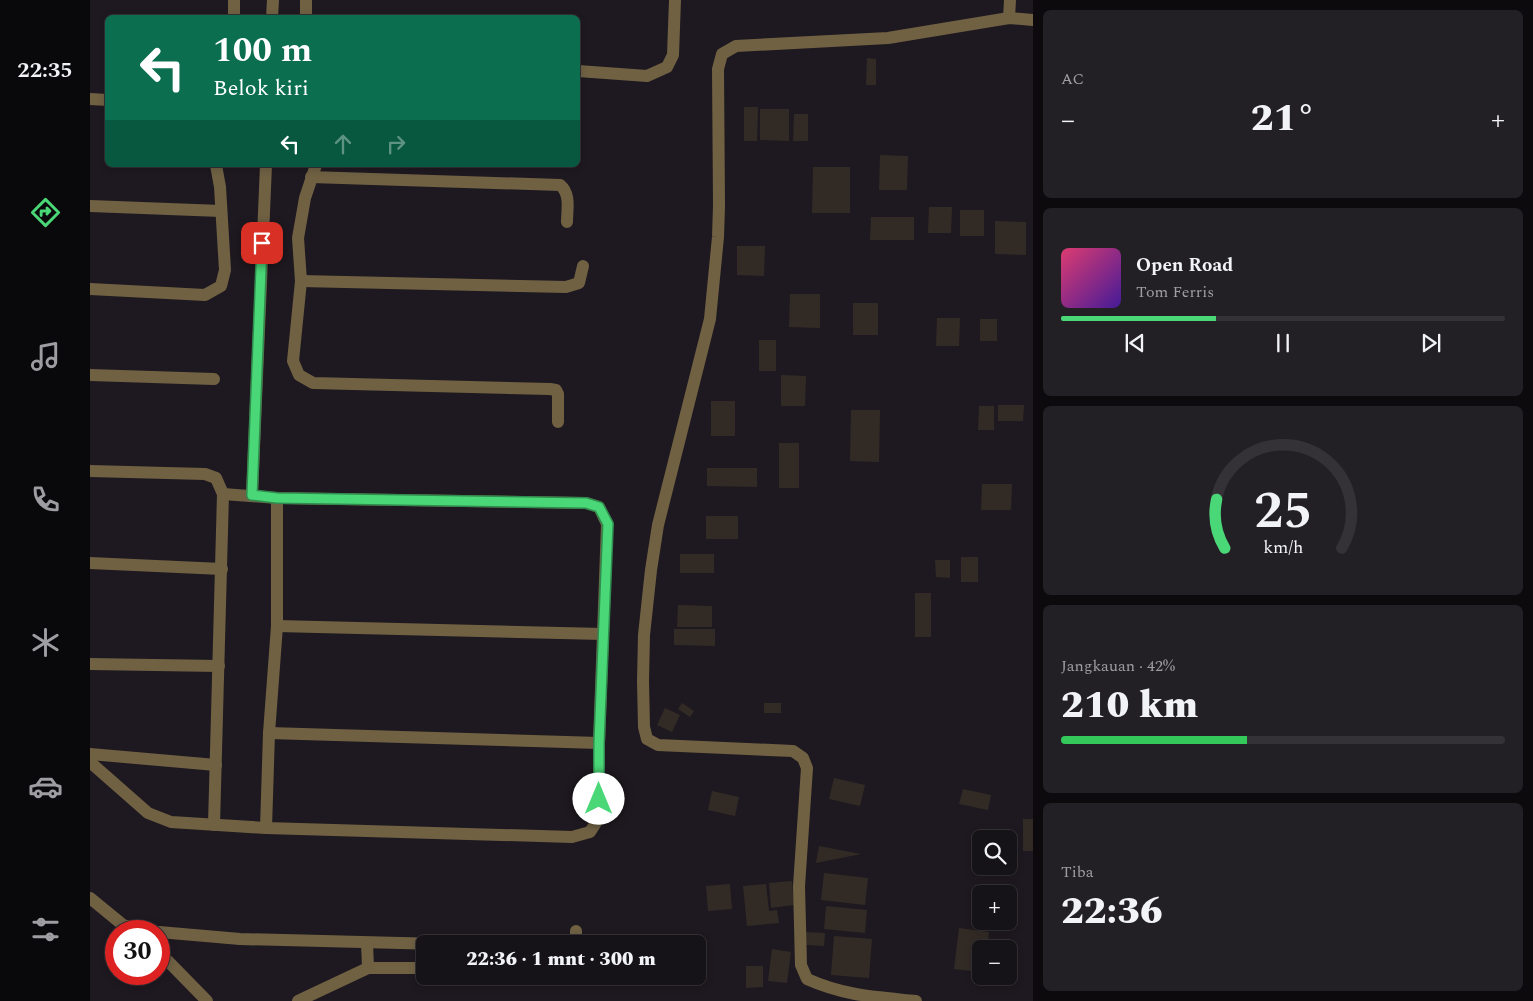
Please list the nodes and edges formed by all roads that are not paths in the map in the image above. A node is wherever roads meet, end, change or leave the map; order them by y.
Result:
1 (234, 0) edge
2 (273, 0) edge
3 (306, 0) edge
4 (675, 0) edge
5 (1010, 0) edge
6 (234, 15) edge
7 (272, 15) edge
8 (306, 15) edge
9 (1010, 18) junction
10 (1033, 20) edge
11 (580, 71) edge
12 (90, 99) edge
13 (105, 100) edge
14 (216, 167) edge
15 (266, 167) edge
16 (313, 171) edge
17 (90, 206) edge
18 (221, 211) junction
19 (567, 222) dead end
20 (583, 266) dead end
21 (301, 281) junction
22 (90, 289) edge
23 (90, 375) edge
24 (214, 378) dead end
25 (558, 422) dead end
26 (90, 471) edge
27 (223, 494) junction
28 (252, 495) junction
29 (277, 498) junction
30 (90, 563) edge
31 (222, 569) junction
32 (277, 626) junction
33 (603, 634) junction
34 (90, 664) edge
35 (219, 666) junction
36 (269, 733) junction
37 (599, 743) junction
38 (90, 754) edge
39 (90, 762) edge
40 (216, 765) junction
41 (214, 825) junction
42 (266, 828) junction
43 (90, 898) edge
44 (118, 920) edge
45 (170, 933) edge
46 (367, 942) junction
47 (416, 943) edge
48 (170, 963) edge
49 (368, 968) junction
50 (416, 968) edge
51 (207, 1001) edge
52 (298, 1001) edge
53 (916, 1001) edge

1 - 6 street
2 - 7 street
3 - 8 street
4 - 11 street
5 - 9 street
9 - 10 street
9 - 53 street
12 - 13 street
14 - 18 street
15 - 28 street
16 - 19 street
16 - 21 street
17 - 18 street
18 - 22 street
20 - 21 street
21 - 25 street
23 - 24 street
26 - 27 street
27 - 28 street
27 - 31 street
28 - 29 street
29 - 32 street
29 - 33 street
30 - 31 street
31 - 35 street
32 - 33 street
32 - 36 street
33 - 37 street
34 - 35 street
35 - 40 street
36 - 37 street
36 - 42 street
37 - 42 street
38 - 40 street
39 - 41 street
40 - 41 street
41 - 42 street
43 - 44 street
45 - 46 street
46 - 47 street
46 - 49 street
48 - 51 street
49 - 50 street
49 - 52 street

